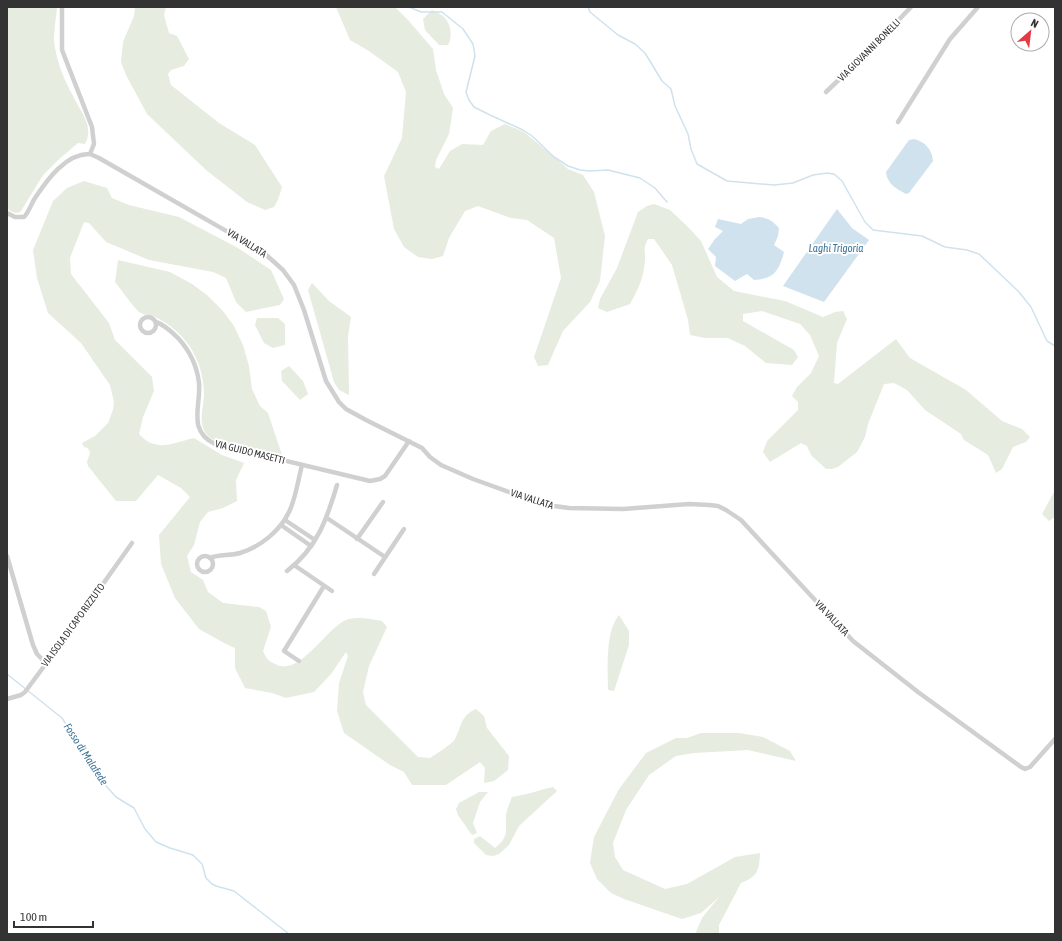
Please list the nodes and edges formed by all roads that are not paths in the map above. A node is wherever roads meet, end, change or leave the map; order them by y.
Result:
1 (62, 7) edge
2 (911, 7) edge
3 (978, 7) edge
4 (826, 92) dead end
5 (898, 122) dead end
6 (90, 154) junction
7 (7, 213) edge
8 (156, 322) dead end
9 (409, 441) junction
10 (302, 465) junction
11 (337, 485) dead end
12 (382, 502) dead end
13 (327, 518) junction
14 (285, 520) junction
15 (281, 525) junction
16 (404, 529) dead end
17 (357, 539) junction
18 (315, 540) junction
19 (132, 543) dead end
20 (311, 546) junction
21 (7, 556) edge
22 (385, 557) junction
23 (210, 558) dead end
24 (294, 566) junction
25 (287, 571) dead end
26 (374, 574) dead end
27 (324, 586) junction
28 (332, 591) dead end
29 (299, 661) dead end
30 (46, 663) junction
31 (7, 699) edge
32 (1055, 739) edge

1 - 6 street
2 - 4 street, VIA GIOVANNI BONELLI
3 - 5 street
6 - 7 street
6 - 9 street, VIA VALLATA
8 - 10 street, VIA GUIDO MASETTI
9 - 10 street, VIA GUIDO MASETTI
9 - 32 street, VIA VALLATA
10 - 14 street
11 - 13 street
12 - 17 street
13 - 17 street
13 - 18 street
14 - 15 street
14 - 18 street
15 - 20 street
15 - 23 street
16 - 22 street
17 - 22 street
18 - 20 street
19 - 30 street, VIA ISOLA DI CAPO RIZZUTO
20 - 24 street
21 - 30 street
22 - 26 street
24 - 25 street
24 - 27 street
27 - 28 street
27 - 29 street
30 - 31 street, VIA ISOLA DI CAPO RIZZUTO

